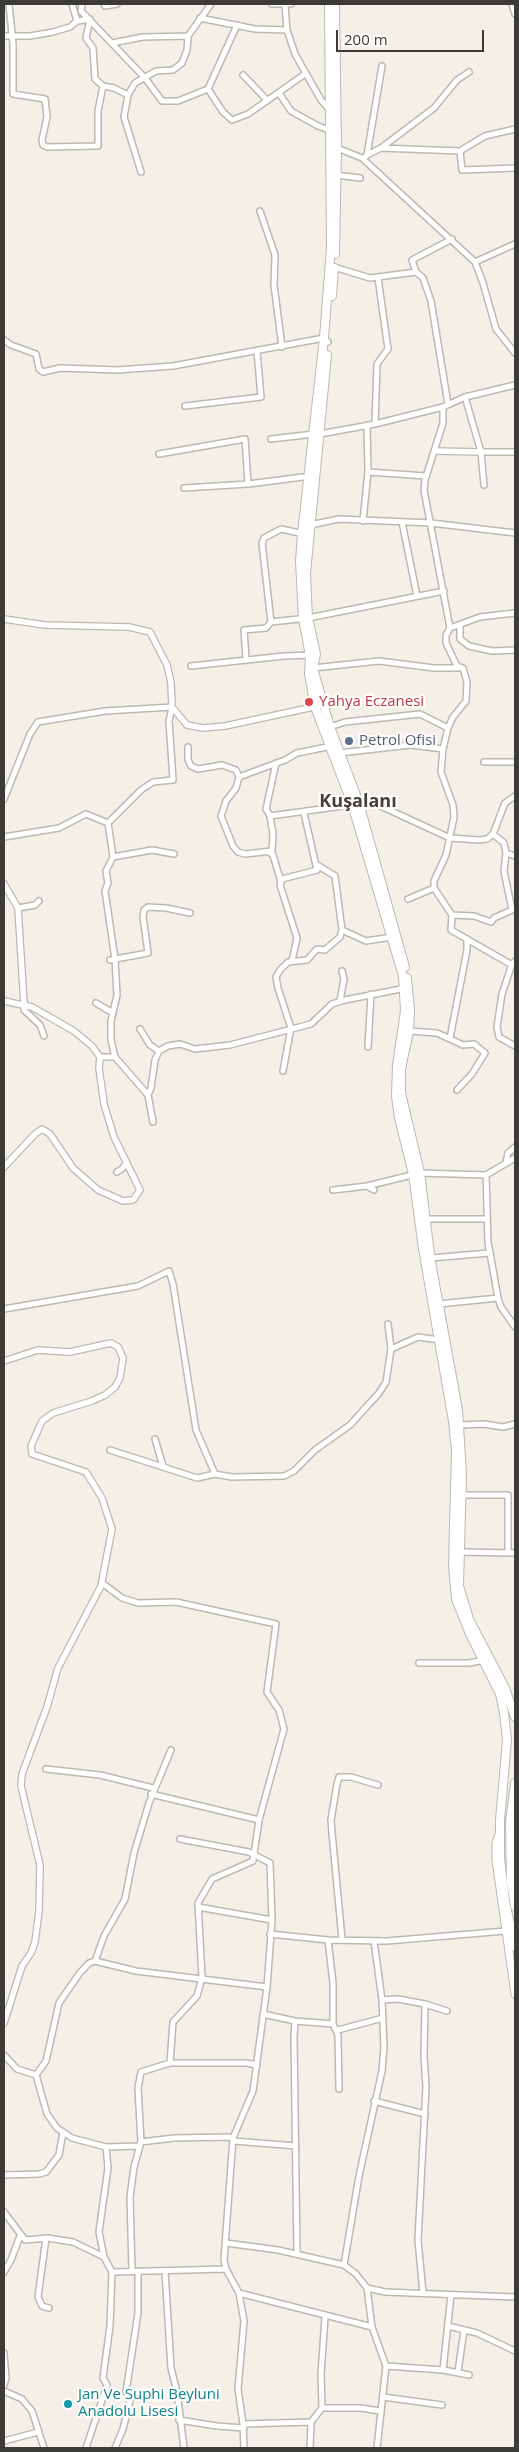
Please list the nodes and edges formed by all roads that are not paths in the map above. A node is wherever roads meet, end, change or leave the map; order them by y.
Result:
1 (9, 4) edge
2 (72, 4) edge
3 (82, 4) edge
4 (104, 4) edge
5 (117, 4) edge
6 (211, 4) edge
7 (272, 4) edge
8 (291, 4) edge
9 (329, 4) edge
10 (335, 4) edge
11 (512, 4) edge
12 (285, 5) edge
13 (515, 14) edge
14 (88, 18) junction
15 (200, 18) junction
16 (77, 21) junction
17 (237, 25) junction
18 (287, 30) junction
19 (4, 36) edge
20 (188, 36) junction
21 (12, 37) junction
22 (112, 43) junction
23 (382, 66) dead end
24 (469, 72) dead end
25 (305, 74) junction
26 (243, 75) dead end
27 (145, 78) junction
28 (103, 86) junction
29 (208, 88) junction
30 (279, 93) junction
31 (128, 95) junction
32 (267, 100) junction
33 (333, 113) junction
34 (515, 129) edge
35 (332, 131) junction
36 (337, 148) junction
37 (381, 148) junction
38 (460, 151) junction
39 (364, 157) junction
40 (515, 168) edge
41 (141, 172) dead end
42 (337, 175) junction
43 (360, 178) dead end
44 (260, 211) dead end
45 (452, 239) junction
46 (515, 244) edge
47 (475, 262) junction
48 (334, 268) junction
49 (416, 272) junction
50 (378, 278) junction
51 (4, 340) edge
52 (326, 340) junction
53 (282, 347) junction
54 (257, 351) junction
55 (515, 353) edge
56 (515, 385) edge
57 (465, 397) junction
58 (446, 405) junction
59 (185, 406) dead end
60 (375, 424) junction
61 (367, 425) junction
62 (317, 434) junction
63 (271, 439) dead end
64 (435, 451) junction
65 (481, 452) junction
66 (515, 452) edge
67 (159, 454) dead end
68 (368, 472) junction
69 (312, 476) junction
70 (426, 476) junction
71 (248, 484) junction
72 (484, 485) dead end
73 (184, 488) dead end
74 (363, 521) junction
75 (402, 522) junction
76 (431, 523) junction
77 (310, 525) junction
78 (515, 533) edge
79 (305, 534) junction
80 (444, 591) junction
81 (417, 596) junction
82 (515, 613) edge
83 (306, 618) junction
84 (4, 619) edge
85 (271, 622) junction
86 (460, 625) junction
87 (450, 628) junction
88 (515, 650) edge
89 (313, 655) junction
90 (246, 659) junction
91 (191, 666) dead end
92 (313, 668) junction
93 (463, 668) junction
94 (319, 706) junction
95 (172, 707) junction
96 (330, 727) junction
97 (448, 728) junction
98 (188, 747) dead end
99 (336, 748) junction
100 (443, 750) junction
101 (484, 762) dead end
102 (515, 762) edge
103 (276, 763) junction
104 (239, 777) junction
105 (515, 796) edge
106 (4, 799) edge
107 (356, 803) junction
108 (304, 813) junction
109 (270, 816) junction
110 (108, 823) junction
111 (493, 834) junction
112 (450, 838) junction
113 (5, 839) edge
114 (269, 852) junction
115 (174, 854) dead end
116 (506, 854) junction
117 (515, 856) edge
118 (113, 857) junction
119 (317, 865) junction
120 (281, 882) junction
121 (4, 884) edge
122 (434, 888) junction
123 (408, 899) dead end
124 (39, 901) dead end
125 (18, 908) junction
126 (513, 912) edge
127 (190, 914) dead end
128 (452, 915) junction
129 (342, 930) junction
130 (394, 937) junction
131 (467, 939) junction
132 (113, 960) junction
133 (292, 961) junction
134 (514, 963) edge
135 (342, 971) dead end
136 (407, 988) junction
137 (371, 994) junction
138 (4, 1001) edge
139 (340, 1001) junction
140 (96, 1002) dead end
141 (24, 1004) junction
142 (113, 1013) junction
143 (291, 1028) junction
144 (140, 1029) dead end
145 (409, 1031) junction
146 (44, 1036) dead end
147 (450, 1038) junction
148 (515, 1046) edge
149 (368, 1047) dead end
150 (159, 1051) junction
151 (100, 1057) junction
152 (115, 1057) junction
153 (283, 1071) dead end
154 (457, 1090) dead end
155 (148, 1095) junction
156 (153, 1122) dead end
157 (515, 1147) edge
158 (515, 1158) edge
159 (506, 1162) junction
160 (126, 1163) junction
161 (4, 1167) edge
162 (117, 1172) dead end
163 (416, 1173) junction
164 (486, 1175) junction
165 (367, 1186) junction
166 (333, 1190) dead end
167 (374, 1190) dead end
168 (426, 1219) junction
169 (487, 1219) junction
170 (489, 1253) junction
171 (430, 1258) junction
172 (498, 1298) junction
173 (439, 1304) junction
174 (4, 1309) edge
175 (388, 1324) dead end
176 (515, 1327) edge
177 (440, 1340) junction
178 (391, 1349) junction
179 (4, 1361) edge
180 (515, 1424) edge
181 (460, 1425) junction
182 (154, 1440) dead end
183 (110, 1450) dead end
184 (163, 1466) junction
185 (215, 1474) junction
186 (461, 1495) junction
187 (508, 1495) junction
188 (515, 1495) edge
189 (459, 1552) junction
190 (508, 1552) junction
191 (515, 1553) edge
192 (102, 1583) junction
193 (485, 1660) junction
194 (418, 1663) dead end
195 (515, 1717) edge
196 (171, 1750) dead end
197 (46, 1769) dead end
198 (515, 1783) edge
199 (378, 1785) dead end
200 (152, 1791) junction
201 (259, 1820) junction
202 (500, 1831) junction
203 (180, 1839) dead end
204 (254, 1855) junction
205 (515, 1906) edge
206 (198, 1907) junction
207 (272, 1920) junction
208 (505, 1931) junction
209 (270, 1934) junction
210 (342, 1939) junction
211 (328, 1940) junction
212 (374, 1941) junction
213 (515, 1947) edge
214 (95, 1961) junction
215 (201, 1980) junction
216 (267, 1987) junction
217 (515, 1994) edge
218 (382, 2000) junction
219 (424, 2004) junction
220 (447, 2011) dead end
221 (263, 2014) junction
222 (383, 2018) junction
223 (295, 2021) junction
224 (4, 2023) edge
225 (333, 2024) junction
226 (338, 2030) junction
227 (4, 2055) edge
228 (170, 2063) junction
229 (257, 2065) junction
230 (36, 2075) junction
231 (339, 2089) dead end
232 (374, 2101) junction
233 (425, 2114) junction
234 (62, 2132) junction
235 (234, 2140) junction
236 (141, 2142) junction
237 (296, 2146) junction
238 (106, 2147) junction
239 (4, 2175) edge
240 (4, 2212) edge
241 (20, 2236) junction
242 (46, 2238) junction
243 (226, 2243) junction
244 (297, 2254) junction
245 (104, 2257) junction
246 (344, 2265) junction
247 (226, 2269) junction
248 (132, 2270) junction
249 (166, 2271) junction
250 (4, 2272) edge
251 (112, 2272) junction
252 (138, 2272) junction
253 (367, 2288) junction
254 (423, 2293) junction
255 (239, 2294) junction
256 (451, 2295) junction
257 (515, 2297) edge
258 (49, 2308) dead end
259 (325, 2317) junction
260 (448, 2326) junction
261 (372, 2327) junction
262 (464, 2330) junction
263 (515, 2352) edge
264 (4, 2353) edge
265 (386, 2366) junction
266 (443, 2370) junction
267 (458, 2372) junction
268 (469, 2375) dead end
269 (4, 2385) edge
270 (4, 2391) edge
271 (383, 2397) junction
272 (442, 2405) dead end
273 (322, 2408) junction
274 (380, 2412) junction
275 (179, 2420) junction
276 (310, 2422) junction
277 (243, 2426) junction
278 (38, 2432) junction
279 (4, 2440) edge
280 (44, 2448) edge
281 (86, 2448) edge
282 (115, 2448) edge
283 (184, 2448) edge
284 (244, 2448) edge
285 (310, 2448) edge
286 (377, 2448) edge

1 - 21 street
2 - 16 street
3 - 14 street
4 - 5 street
6 - 15 street
7 - 12 street
8 - 12 street
9 - 33 highway
10 - 33 highway
11 - 13 street
12 - 18 street
14 - 16 street
14 - 22 street
14 - 28 street
15 - 17 street
15 - 20 street
16 - 21 street
17 - 18 street
17 - 29 street
18 - 25 street
19 - 21 street
20 - 22 street
20 - 27 street
21 - 28 street
22 - 27 street
23 - 39 street
24 - 37 street
25 - 30 street
25 - 33 street
26 - 32 street
27 - 29 street
27 - 31 street
28 - 31 street
29 - 32 street
30 - 32 street
30 - 35 street
31 - 41 street
33 - 35 highway
34 - 38 street
35 - 36 highway
35 - 52 highway
36 - 39 street
36 - 42 highway
37 - 38 street
37 - 39 street
38 - 40 street
39 - 45 street
42 - 43 street
42 - 48 highway
44 - 53 street
45 - 47 street
45 - 49 street
46 - 47 street
47 - 55 street
48 - 50 street
48 - 52 highway
49 - 50 street
49 - 58 street
50 - 60 street
51 - 54 street
52 - 53 street
52 - 62 highway
53 - 54 street
54 - 59 street
56 - 57 street
57 - 58 street
57 - 65 street
58 - 60 street
58 - 64 street
60 - 61 street
61 - 62 street
61 - 68 street
62 - 63 street
62 - 69 highway
64 - 65 street
64 - 70 street
65 - 66 street
65 - 72 street
67 - 71 street
68 - 70 street
68 - 74 street
69 - 71 street
69 - 77 highway
69 - 79 highway
70 - 76 street
71 - 73 street
74 - 75 street
74 - 77 street
75 - 76 street
75 - 81 street
76 - 78 street
76 - 80 street
77 - 79 highway
79 - 83 highway
79 - 85 street
80 - 81 street
80 - 87 street
81 - 83 street
82 - 86 street
83 - 85 street
83 - 89 highway
84 - 95 street
85 - 90 street
86 - 87 street
86 - 88 street
87 - 93 street
89 - 90 street
89 - 92 highway
89 - 94 highway
90 - 91 street
92 - 93 street
92 - 94 highway
93 - 97 street
94 - 95 street
94 - 96 highway
94 - 99 highway
95 - 106 street
95 - 110 street
96 - 97 street
96 - 99 highway
97 - 100 street
98 - 104 street
99 - 100 street
99 - 103 street
99 - 107 highway
100 - 112 street
101 - 102 street
103 - 104 street
103 - 109 street
104 - 114 street
105 - 111 street
107 - 108 street
107 - 112 street
107 - 130 highway
108 - 109 street
108 - 119 street
109 - 114 street
110 - 113 street
110 - 118 street
111 - 112 street
111 - 116 street
112 - 122 street
114 - 120 street
115 - 118 street
116 - 117 street
116 - 126 street
118 - 132 street
119 - 120 street
119 - 129 street
120 - 133 street
121 - 125 street
122 - 123 street
122 - 128 street
124 - 125 street
125 - 141 street
126 - 128 street
127 - 132 street
128 - 131 street
129 - 130 street
129 - 133 street
130 - 136 highway
131 - 134 street
131 - 147 street
132 - 142 street
133 - 143 street
134 - 148 street
135 - 139 street
136 - 137 street
136 - 145 highway
136 - 163 highway
137 - 139 street
137 - 149 street
138 - 141 street
139 - 143 street
140 - 142 street
141 - 146 street
141 - 151 street
142 - 152 street
143 - 150 street
143 - 153 street
144 - 150 street
145 - 147 street
145 - 163 highway
147 - 154 street
150 - 155 street
151 - 152 street
151 - 160 street
152 - 155 street
155 - 156 street
157 - 159 street
158 - 159 street
159 - 164 street
160 - 161 street
160 - 162 street
163 - 164 street
163 - 165 street
163 - 168 highway
163 - 177 highway
164 - 169 street
165 - 166 street
165 - 167 street
168 - 169 street
168 - 171 highway
169 - 170 street
170 - 171 street
170 - 172 street
171 - 173 highway
172 - 173 street
172 - 176 street
173 - 181 highway
174 - 185 street
175 - 178 street
177 - 178 street
177 - 193 highway
178 - 185 street
179 - 192 street
180 - 181 street
181 - 186 highway
182 - 184 street
183 - 184 street
184 - 185 street
186 - 187 street
186 - 189 highway
187 - 188 street
187 - 190 street
189 - 190 street
189 - 195 highway
190 - 191 street
192 - 201 street
192 - 224 street
193 - 194 street
193 - 202 highway
196 - 200 street
197 - 200 street
198 - 205 highway
199 - 210 street
200 - 201 street
200 - 214 street
201 - 204 street
202 - 208 main road
202 - 213 highway
203 - 204 street
204 - 206 street
204 - 207 street
206 - 207 street
206 - 215 street
207 - 209 street
208 - 212 street
208 - 217 main road
209 - 211 street
209 - 216 street
210 - 211 street
210 - 212 street
211 - 225 street
212 - 218 street
214 - 215 street
214 - 230 street
215 - 216 street
215 - 228 street
216 - 221 street
218 - 219 street
218 - 222 street
219 - 220 street
219 - 233 street
221 - 223 street
221 - 229 street
222 - 226 street
222 - 232 street
223 - 225 street
223 - 237 street
225 - 226 street
226 - 231 street
227 - 230 street
228 - 229 street
228 - 236 street
229 - 235 street
230 - 234 street
232 - 233 street
232 - 246 street
233 - 254 street
234 - 238 street
234 - 239 street
235 - 236 street
235 - 237 street
235 - 243 street
236 - 238 street
236 - 248 street
237 - 244 street
238 - 245 street
240 - 241 street
241 - 242 street
241 - 250 street
242 - 245 street
242 - 258 street
243 - 244 street
243 - 247 street
244 - 246 street
245 - 251 street
246 - 253 street
247 - 249 street
247 - 255 street
248 - 251 street
248 - 252 street
249 - 252 street
249 - 275 street
251 - 281 street
252 - 282 street
253 - 254 street
253 - 261 street
254 - 256 street
255 - 259 street
255 - 277 street
256 - 257 street
256 - 260 street
259 - 261 street
259 - 273 street
260 - 262 street
260 - 266 street
261 - 265 street
262 - 263 street
262 - 267 street
264 - 269 street
265 - 266 street
265 - 271 street
266 - 267 street
267 - 268 street
270 - 278 street
271 - 272 street
271 - 274 street
273 - 274 street
273 - 276 street
274 - 286 street
275 - 277 street
275 - 283 street
276 - 277 street
276 - 285 street
277 - 284 street
278 - 279 street
278 - 280 street

